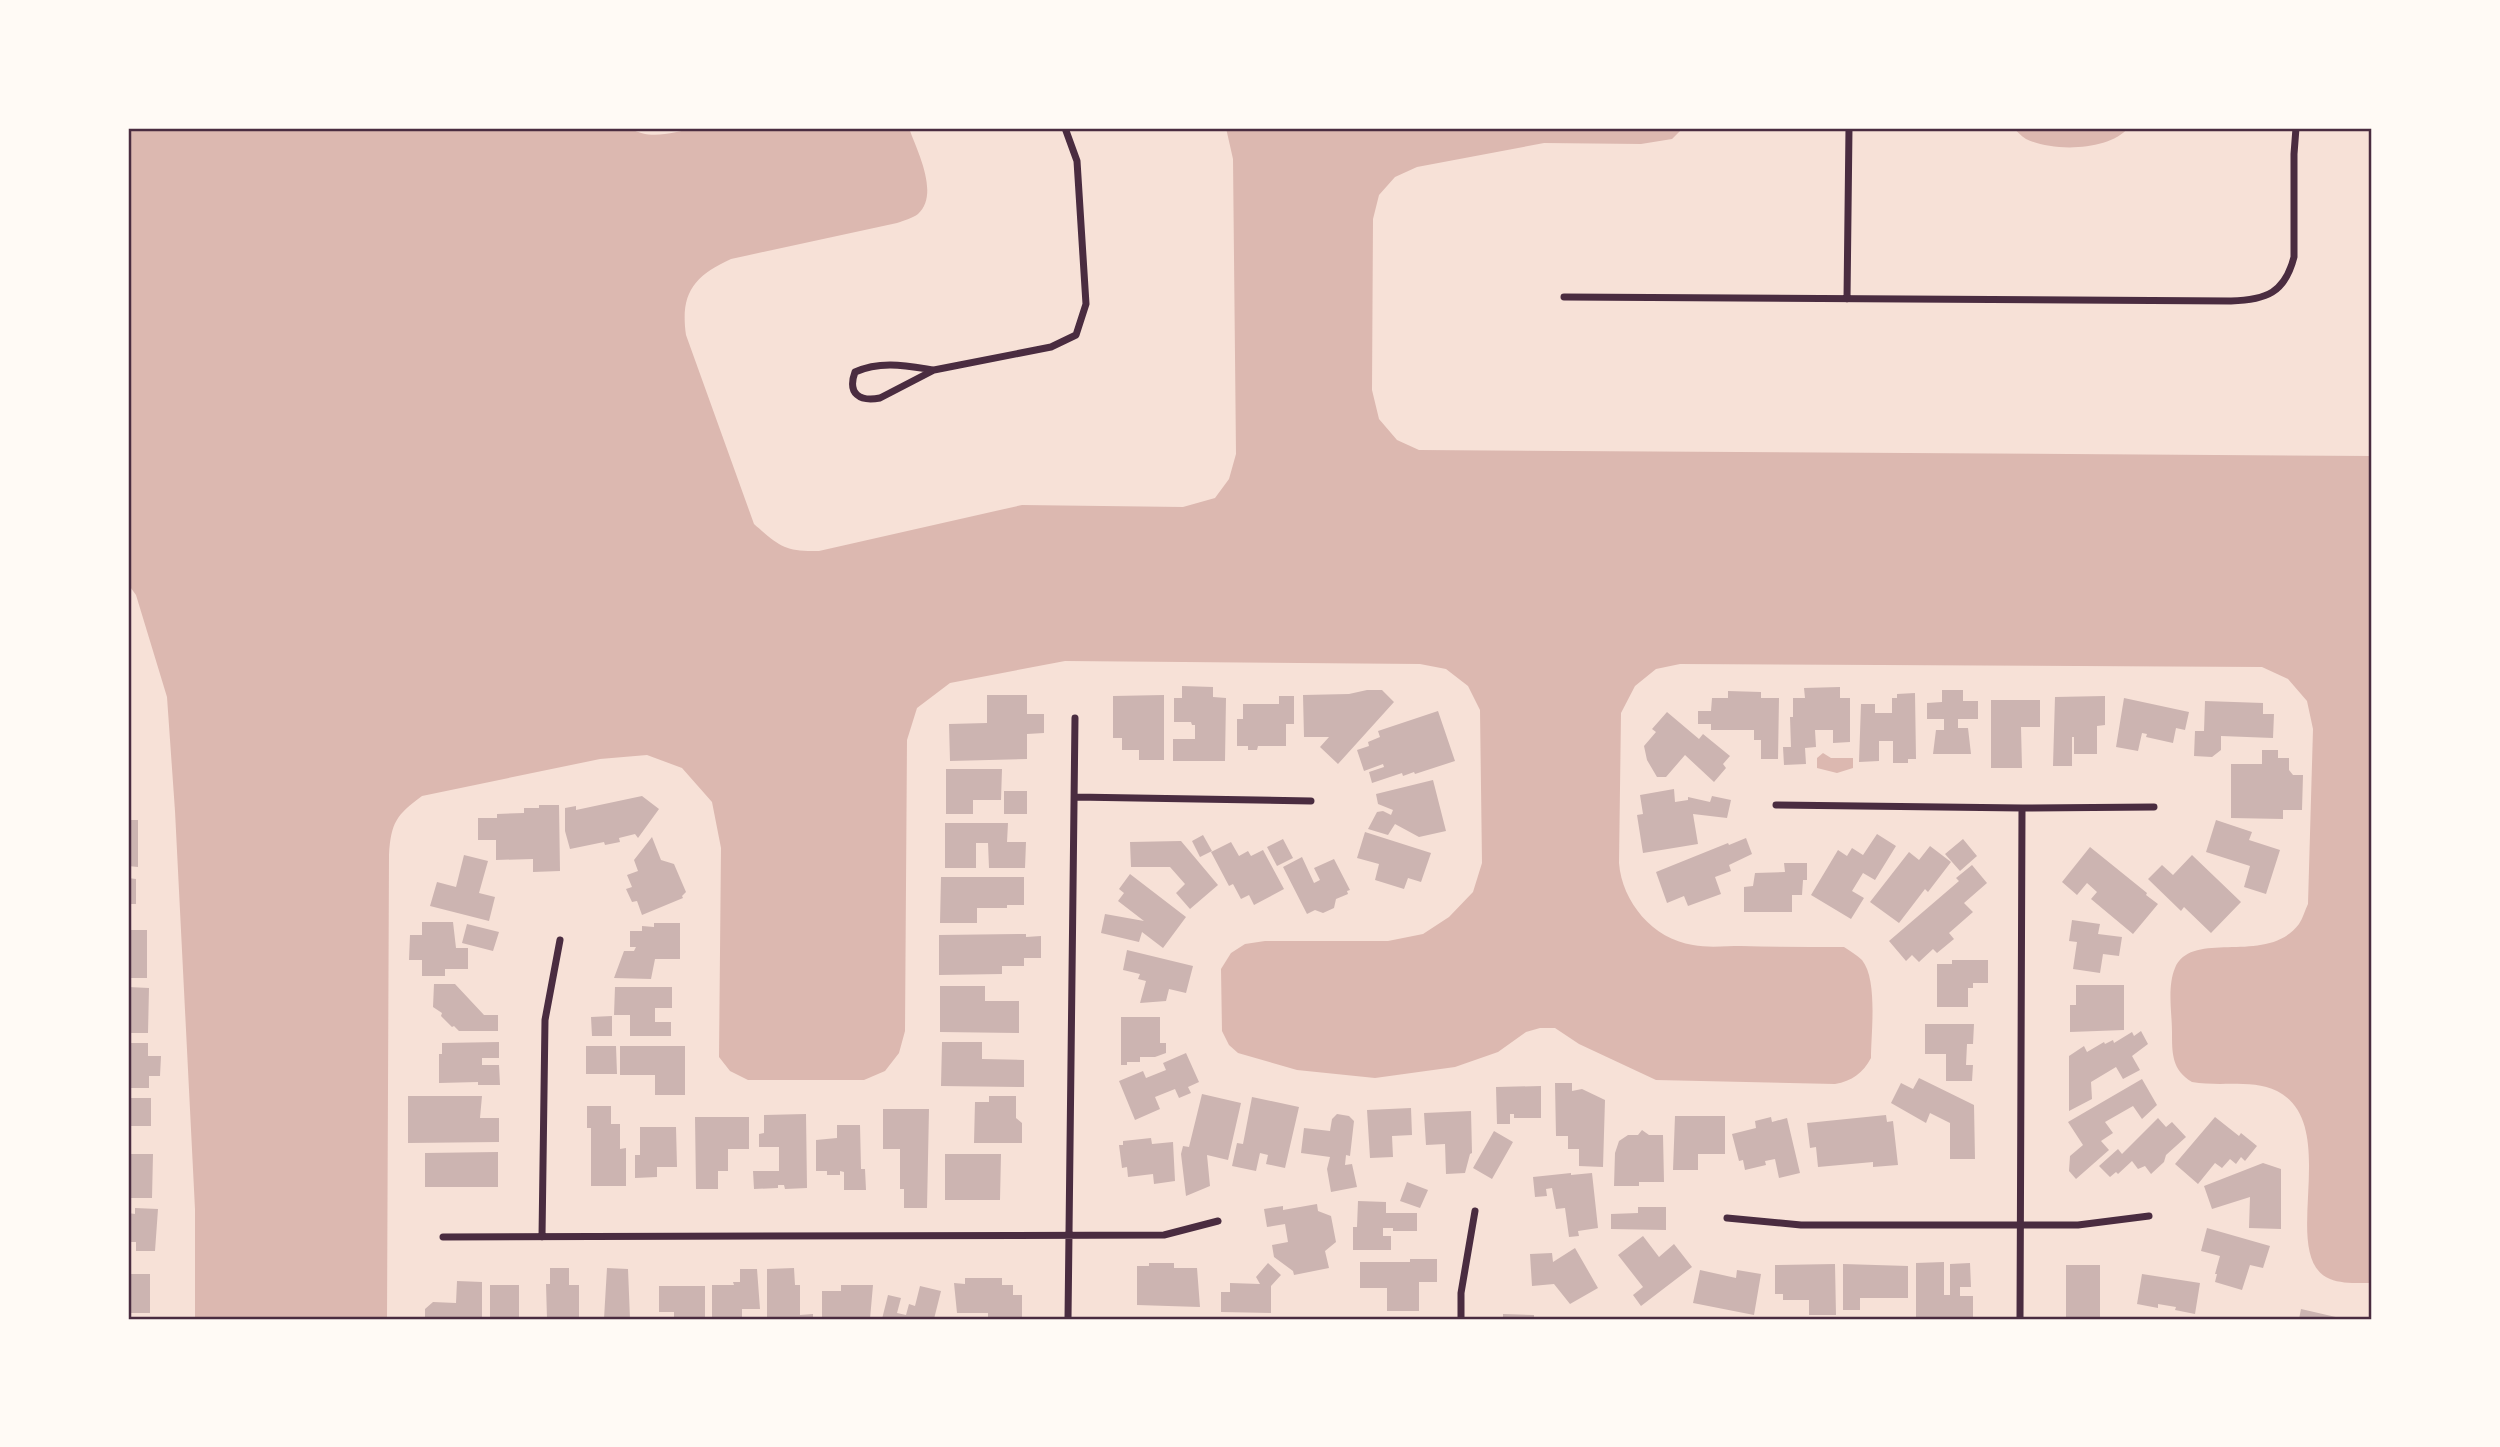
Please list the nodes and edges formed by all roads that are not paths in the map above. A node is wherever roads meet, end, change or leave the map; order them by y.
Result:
1 (1065, 128) edge
2 (1849, 128) edge
3 (2296, 128) edge
4 (1564, 297) dead end
5 (1847, 299) junction
6 (934, 370) junction
7 (1075, 718) dead end
8 (1074, 797) junction
9 (1311, 801) dead end
10 (1776, 804) dead end
11 (2154, 807) dead end
12 (2022, 808) junction
13 (560, 940) dead end
14 (1475, 1211) dead end
15 (2149, 1216) dead end
16 (1727, 1218) dead end
17 (1219, 1221) dead end
18 (2021, 1225) junction
19 (1069, 1236) junction
20 (443, 1237) dead end
21 (542, 1237) junction
22 (1068, 1319) edge
23 (1461, 1319) edge
24 (2020, 1319) edge

1 - 6 street
2 - 5 street
3 - 5 street
4 - 5 street
6 - 6 street
7 - 8 street
8 - 9 street
8 - 19 street
10 - 12 street
11 - 12 street
12 - 18 street
13 - 21 street
14 - 23 street
15 - 18 street
16 - 18 street
17 - 19 street
18 - 24 street
19 - 21 street
19 - 22 street
20 - 21 street

